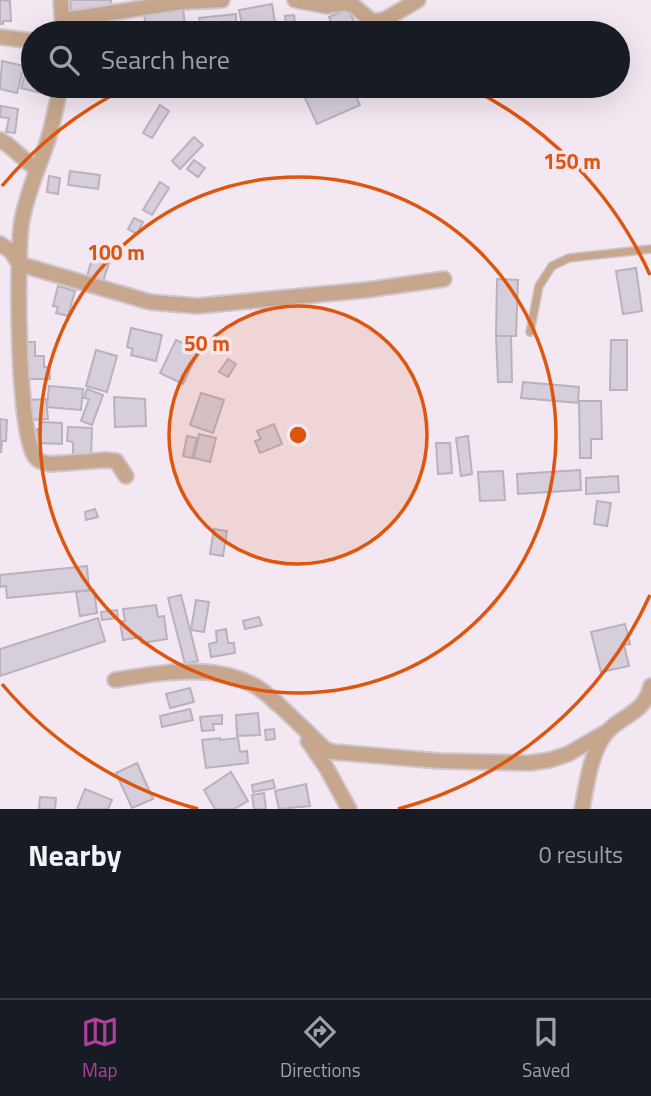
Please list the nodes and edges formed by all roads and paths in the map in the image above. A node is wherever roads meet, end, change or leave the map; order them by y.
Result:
1 (61, 0) edge
2 (222, 0) edge
3 (295, 0) edge
4 (418, 0) edge
5 (63, 21) edge
6 (91, 21) edge
7 (372, 21) edge
8 (377, 21) edge
9 (0, 37) edge
10 (21, 40) edge
11 (58, 98) edge
12 (0, 140) edge
13 (37, 170) junction
14 (0, 244) edge
15 (651, 249) edge
16 (19, 264) junction
17 (444, 279) dead end
18 (530, 332) dead end
19 (126, 476) dead end
20 (115, 680) dead end
21 (651, 686) edge
22 (273, 699) junction
23 (608, 731) junction
24 (337, 786) junction
25 (335, 809) edge
26 (349, 809) edge
27 (582, 809) edge

1 - 5 street
2 - 6 street
3 - 7 street
4 - 8 street
9 - 10 street
11 - 13 street
12 - 13 street
13 - 16 street
14 - 16 street
15 - 18 lane
16 - 17 street
16 - 19 street
20 - 22 street
21 - 23 street
22 - 23 street
22 - 24 street
23 - 27 street
24 - 25 street
24 - 26 street

